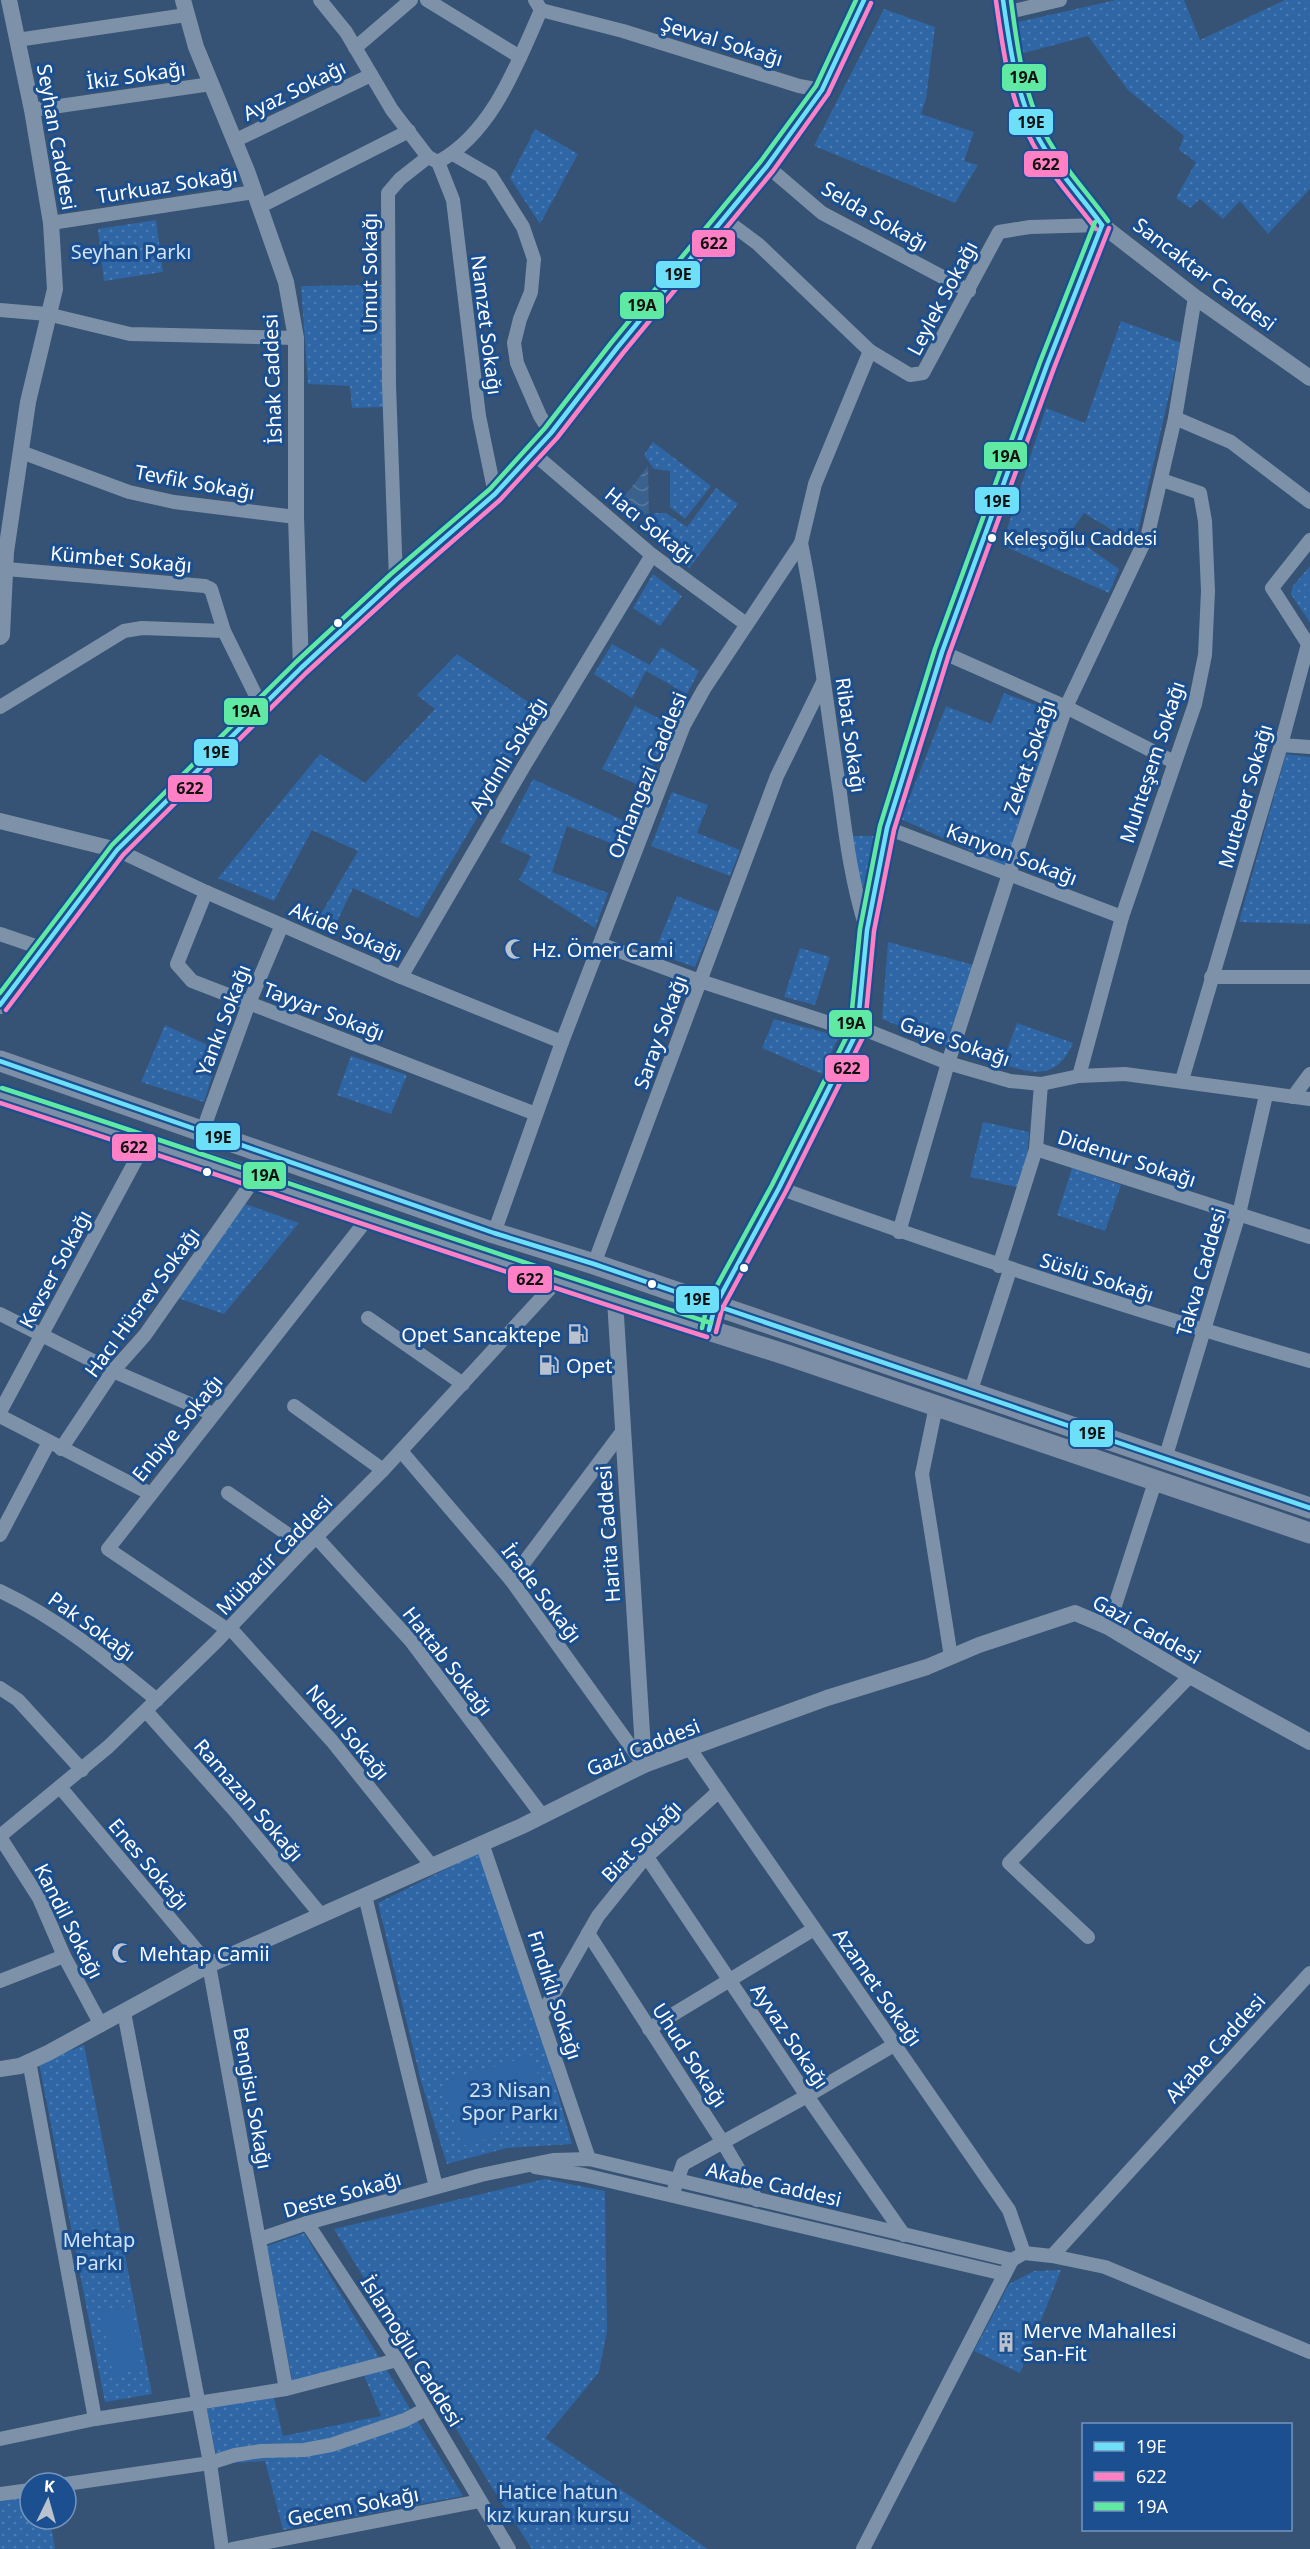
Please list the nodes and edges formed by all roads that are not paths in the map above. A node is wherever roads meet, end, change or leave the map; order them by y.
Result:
1 (9, 0) edge
2 (320, 0) edge
3 (411, 0) edge
4 (427, 0) edge
5 (864, 0) edge
6 (1060, 0) edge
7 (538, 5) edge
8 (184, 7) edge
9 (1004, 7) edge
10 (17, 40) junction
11 (355, 48) junction
12 (520, 57) junction
13 (371, 75) junction
14 (210, 84) junction
15 (822, 90) junction
16 (32, 110) junction
17 (409, 131) junction
18 (234, 141) junction
19 (453, 154) junction
20 (433, 159) junction
21 (767, 166) junction
22 (257, 199) junction
23 (723, 218) junction
24 (51, 222) junction
25 (1102, 225) junction
26 (969, 291) junction
27 (1195, 297) junction
28 (0, 310) edge
29 (47, 314) junction
30 (296, 338) junction
31 (870, 351) junction
32 (1310, 378) edge
33 (1175, 418) junction
34 (551, 433) junction
35 (21, 452) junction
36 (533, 453) junction
37 (1162, 480) junction
38 (495, 495) junction
39 (1310, 502) edge
40 (296, 517) junction
41 (1310, 540) edge
42 (801, 543) junction
43 (652, 555) junction
44 (4, 557) edge
45 (396, 580) junction
46 (746, 624) junction
47 (224, 631) junction
48 (0, 637) edge
49 (942, 652) junction
50 (301, 668) junction
51 (823, 682) junction
52 (261, 706) junction
53 (0, 707) edge
54 (1066, 707) junction
55 (1281, 745) junction
56 (1310, 747) edge
57 (1174, 762) junction
58 (0, 821) edge
59 (887, 828) junction
60 (117, 850) junction
61 (1009, 874) junction
62 (206, 892) junction
63 (1122, 917) junction
64 (282, 925) junction
65 (867, 930) junction
66 (0, 934) edge
67 (600, 944) junction
68 (44, 949) junction
69 (401, 977) junction
70 (1211, 977) junction
71 (1310, 977) edge
72 (700, 981) junction
73 (249, 1003) junction
74 (0, 1005) edge
75 (857, 1032) junction
76 (562, 1042) junction
77 (0, 1061) edge
78 (948, 1063) junction
79 (1310, 1074) edge
80 (1079, 1076) junction
81 (1182, 1080) junction
82 (1041, 1084) junction
83 (0, 1095) edge
84 (1266, 1095) junction
85 (1293, 1097) junction
86 (1310, 1099) edge
87 (536, 1114) junction
88 (203, 1130) junction
89 (145, 1143) junction
90 (1036, 1149) junction
91 (255, 1178) junction
92 (779, 1188) junction
93 (1239, 1214) junction
94 (368, 1218) junction
95 (899, 1232) junction
96 (494, 1233) junction
97 (1310, 1237) edge
98 (594, 1264) junction
99 (1004, 1268) junction
100 (556, 1281) junction
101 (615, 1300) junction
102 (716, 1306) junction
103 (0, 1314) edge
104 (368, 1318) dead end
105 (709, 1330) junction
106 (1205, 1331) junction
107 (41, 1336) junction
108 (1310, 1361) edge
109 (113, 1371) junction
110 (463, 1384) junction
111 (970, 1393) junction
112 (294, 1406) dead end
113 (936, 1406) junction
114 (0, 1414) edge
115 (213, 1414) junction
116 (622, 1432) junction
117 (55, 1446) junction
118 (401, 1451) junction
119 (1165, 1459) junction
120 (383, 1470) junction
121 (1156, 1479) junction
122 (149, 1493) junction
123 (228, 1493) dead end
124 (1310, 1508) edge
125 (1310, 1533) edge
126 (0, 1535) edge
127 (317, 1538) junction
128 (306, 1547) junction
129 (511, 1580) junction
130 (0, 1591) edge
131 (1108, 1627) junction
132 (229, 1629) junction
133 (951, 1657) junction
134 (1190, 1676) junction
135 (0, 1688) edge
136 (157, 1700) junction
137 (146, 1711) junction
138 (1310, 1742) edge
139 (690, 1749) junction
140 (644, 1765) junction
141 (81, 1770) junction
142 (60, 1787) junction
143 (719, 1791) junction
144 (541, 1814) junction
145 (2, 1843) edge
146 (482, 1843) junction
147 (646, 1857) junction
148 (432, 1866) junction
149 (365, 1896) junction
150 (321, 1915) junction
151 (814, 1929) junction
152 (588, 1934) junction
153 (1088, 1937) dead end
154 (64, 1956) junction
155 (209, 1965) junction
156 (1310, 1973) edge
157 (0, 1981) edge
158 (730, 1982) junction
159 (124, 2012) junction
160 (541, 2016) junction
161 (101, 2025) junction
162 (649, 2029) junction
163 (894, 2045) junction
164 (29, 2061) junction
165 (0, 2069) edge
166 (807, 2096) junction
167 (722, 2141) junction
168 (589, 2159) junction
169 (527, 2166) junction
170 (676, 2181) junction
171 (436, 2187) junction
172 (672, 2198) junction
173 (756, 2200) junction
174 (307, 2223) junction
175 (904, 2235) junction
176 (260, 2239) junction
177 (1052, 2256) junction
178 (1018, 2257) junction
179 (1004, 2274) junction
180 (1310, 2352) edge
181 (397, 2360) junction
182 (286, 2389) junction
183 (198, 2403) junction
184 (426, 2409) junction
185 (95, 2419) junction
186 (0, 2439) edge
187 (210, 2463) junction
188 (78, 2482) edge
189 (18, 2492) edge
190 (0, 2494) edge
191 (480, 2501) junction
192 (222, 2549) edge
193 (232, 2549) edge
194 (509, 2549) edge
195 (863, 2549) edge

1 - 10 street, Seyhan Caddesi
2 - 11 street, Namzet Sokağı
3 - 11 street
4 - 12 street
5 - 15 main road
6 - 9 street
7 - 12 street, Umut Sokağı
7 - 15 street, Şevval Sokağı
8 - 10 street
8 - 14 street, İshak Caddesi
9 - 25 main road, Sancaktar Caddesi
10 - 16 street, Seyhan Caddesi
11 - 13 street, Namzet Sokağı
12 - 19 street, Umut Sokağı
13 - 17 street, Namzet Sokağı
13 - 18 street, Ayaz Sokağı
14 - 16 street, İkiz Sokağı
14 - 18 street, İshak Caddesi
15 - 21 main road
16 - 24 street, Seyhan Caddesi
17 - 20 street, Namzet Sokağı
17 - 22 street, Turkuaz Sokağı
18 - 22 street, İshak Caddesi
19 - 20 street, Umut Sokağı
19 - 34 street
20 - 38 street, Namzet Sokağı
20 - 45 street, Umut Sokağı
21 - 23 main road
21 - 26 street, Selda Sokağı
22 - 24 street, Turkuaz Sokağı
22 - 30 street, İshak Caddesi
23 - 31 street, Leylek Sokağı
23 - 34 main road
24 - 29 street, Seyhan Caddesi
25 - 26 street, Leylek Sokağı
25 - 27 street, Sancaktar Caddesi
25 - 49 main road
26 - 31 street, Leylek Sokağı
27 - 32 street, Sancaktar Caddesi
27 - 33 street, Zekat Sokağı
28 - 29 street
29 - 30 street
29 - 35 street, Seyhan Caddesi
30 - 40 street, İshak Caddesi
31 - 42 street, Orhangazi Caddesi
33 - 37 street, Zekat Sokağı
33 - 39 street
34 - 36 main road
35 - 40 street, Tevfik Sokağı
35 - 44 street, Seyhan Caddesi
36 - 38 main road
36 - 43 street, Hacı Sokağı
37 - 54 street, Zekat Sokağı
37 - 57 street, Muhteşem Sokağı
38 - 45 main road
40 - 50 street, İshak Caddesi
41 - 55 street, Muteber Sokağı
42 - 46 street, Orhangazi Caddesi
42 - 51 street, Ribat Sokağı
43 - 46 street, Hacı Sokağı
43 - 69 street, Aydınlı Sokağı
44 - 47 street, Kümbet Sokağı
44 - 48 street, Seyhan Caddesi
45 - 50 main road
46 - 67 street, Orhangazi Caddesi
47 - 52 street, Kümbet Sokağı
47 - 53 street
49 - 54 street
49 - 59 main road
50 - 52 main road
51 - 65 street, Ribat Sokağı
51 - 72 street, Saray Sokağı
52 - 60 main road
54 - 57 street
54 - 61 street, Zekat Sokağı
55 - 56 street
55 - 70 street, Muteber Sokağı
57 - 63 street, Muhteşem Sokağı
58 - 60 street
59 - 61 street, Kanyon Sokağı
59 - 65 main road
60 - 62 street, Akide Sokağı
60 - 68 main road
61 - 63 street, Kanyon Sokağı
61 - 78 street, Zekat Sokağı
62 - 64 street, Akide Sokağı
62 - 73 street, Tayyar Sokağı
63 - 80 street, Muhteşem Sokağı
64 - 69 street, Akide Sokağı
64 - 73 street, Yankı Sokağı
65 - 75 main road
66 - 68 street
67 - 72 street, Gaye Sokağı
67 - 76 street, Orhangazi Caddesi
68 - 74 main road
69 - 76 street, Akide Sokağı
70 - 71 street
70 - 81 street, Muteber Sokağı
72 - 75 street, Gaye Sokağı
72 - 98 street, Saray Sokağı
73 - 87 street, Tayyar Sokağı
73 - 88 street, Yankı Sokağı
75 - 78 street, Gaye Sokağı
75 - 92 main road
76 - 87 street, Orhangazi Caddesi
77 - 88 main road
78 - 82 street, Gaye Sokağı
78 - 95 street, Zekat Sokağı
79 - 85 street
80 - 81 street, Gaye Sokağı
80 - 82 street, Gaye Sokağı
81 - 84 street, Gaye Sokağı
82 - 90 street
83 - 89 main road
84 - 85 street, Gaye Sokağı
84 - 93 street, Takva Caddesi
85 - 86 street, Gaye Sokağı
87 - 96 street, Orhangazi Caddesi
88 - 96 main road
89 - 91 main road
89 - 107 street, Kevser Sokağı
90 - 93 street, Didenur Sokağı
90 - 99 street
91 - 94 main road
91 - 109 street, Hacı Hüsrev Sokağı
92 - 95 street, Süslü Sokağı
92 - 102 main road
93 - 97 street, Didenur Sokağı
93 - 106 street, Takva Caddesi
94 - 100 main road
94 - 115 street, Enbiye Sokağı
95 - 99 street, Süslü Sokağı
96 - 98 main road
98 - 102 main road
99 - 106 street, Süslü Sokağı
99 - 111 street, Süslü Sokağı
100 - 101 main road
100 - 110 street, Mübacir Caddesi
101 - 105 main road
101 - 116 street, Harita Caddesi
102 - 105 main road
102 - 111 main road
103 - 107 street
104 - 110 street
105 - 113 main road
106 - 108 street, Süslü Sokağı
106 - 119 street, Takva Caddesi
107 - 109 street
107 - 114 street, Kevser Sokağı
109 - 115 street
109 - 117 street, Hacı Hüsrev Sokağı
110 - 118 street, Mübacir Caddesi
111 - 119 main road
112 - 120 street
113 - 121 main road
113 - 133 street
114 - 117 street
115 - 122 street, Enbiye Sokağı
116 - 129 street
116 - 140 street, Harita Caddesi
117 - 122 street
117 - 126 street, Hacı Hüsrev Sokağı
118 - 120 street, Mübacir Caddesi
118 - 129 street, İrade Sokağı
119 - 124 main road
120 - 127 street, Mübacir Caddesi
121 - 125 main road
121 - 131 street
122 - 132 street, Enbiye Sokağı
123 - 128 street
127 - 128 street, Mübacir Caddesi
127 - 144 street, Hattab Sokağı
128 - 132 street, Mübacir Caddesi
129 - 140 street, İrade Sokağı
130 - 136 street, Pak Sokağı
131 - 133 street, Gazi Caddesi
131 - 134 street, Gazi Caddesi
132 - 136 street, Mübacir Caddesi
132 - 148 street, Nebil Sokağı
133 - 139 street, Gazi Caddesi
134 - 138 street, Gazi Caddesi
134 - 153 street
135 - 141 street
136 - 137 street, Mübacir Caddesi
137 - 141 street, Mübacir Caddesi
137 - 150 street, Ramazan Sokağı
139 - 140 street, Gazi Caddesi
139 - 143 street, Azamet Sokağı
140 - 144 street, Gazi Caddesi
141 - 142 street, Mübacir Caddesi
142 - 145 street, Mübacir Caddesi
142 - 155 street, Enes Sokağı
143 - 147 street, Biat Sokağı
143 - 151 street, Azamet Sokağı
144 - 146 street, Gazi Caddesi
145 - 154 street, Kandil Sokağı
146 - 148 street, Gazi Caddesi
146 - 160 street, Fındıklı Sokağı
147 - 152 street, Biat Sokağı
147 - 158 street, Ayvaz Sokağı
148 - 149 street, Gazi Caddesi
149 - 150 street, Gazi Caddesi
149 - 171 street
150 - 155 street, Gazi Caddesi
151 - 158 street
151 - 163 street, Azamet Sokağı
152 - 160 street, Biat Sokağı
152 - 162 street, Uhud Sokağı
154 - 157 street
154 - 161 street, Kandil Sokağı
155 - 159 street, Gazi Caddesi
155 - 176 street, Bengisu Sokağı
156 - 177 street, Akabe Caddesi
158 - 162 street
158 - 166 street, Ayvaz Sokağı
159 - 161 street, Gazi Caddesi
159 - 183 street
160 - 168 street, Fındıklı Sokağı
161 - 164 street, Gazi Caddesi
162 - 167 street, Uhud Sokağı
163 - 166 street
163 - 178 street, Azamet Sokağı
164 - 165 street, Gazi Caddesi
164 - 185 street
166 - 167 street
166 - 175 street, Ayvaz Sokağı
167 - 170 street
167 - 173 street, Uhud Sokağı
168 - 169 street, Akabe Caddesi
168 - 170 street, Akabe Caddesi
169 - 171 street, Akabe Caddesi
169 - 172 street, Akabe Caddesi
170 - 172 street
170 - 173 street, Akabe Caddesi
171 - 174 street, Deste Sokağı
172 - 179 street, Akabe Caddesi
173 - 175 street, Akabe Caddesi
174 - 176 street, Deste Sokağı
174 - 181 street, İslamoğlu Caddesi
175 - 178 street, Akabe Caddesi
176 - 182 street, Bengisu Sokağı
177 - 178 street, Akabe Caddesi
177 - 180 street, Akabe Caddesi
178 - 179 street
179 - 195 street
181 - 182 street
181 - 184 street, İslamoğlu Caddesi
182 - 183 street
183 - 185 street
183 - 187 street
184 - 187 street
184 - 191 street, İslamoğlu Caddesi
185 - 186 street
187 - 188 street
187 - 192 street
189 - 190 street
191 - 193 street, Gecem Sokağı
191 - 194 street, İslamoğlu Caddesi

